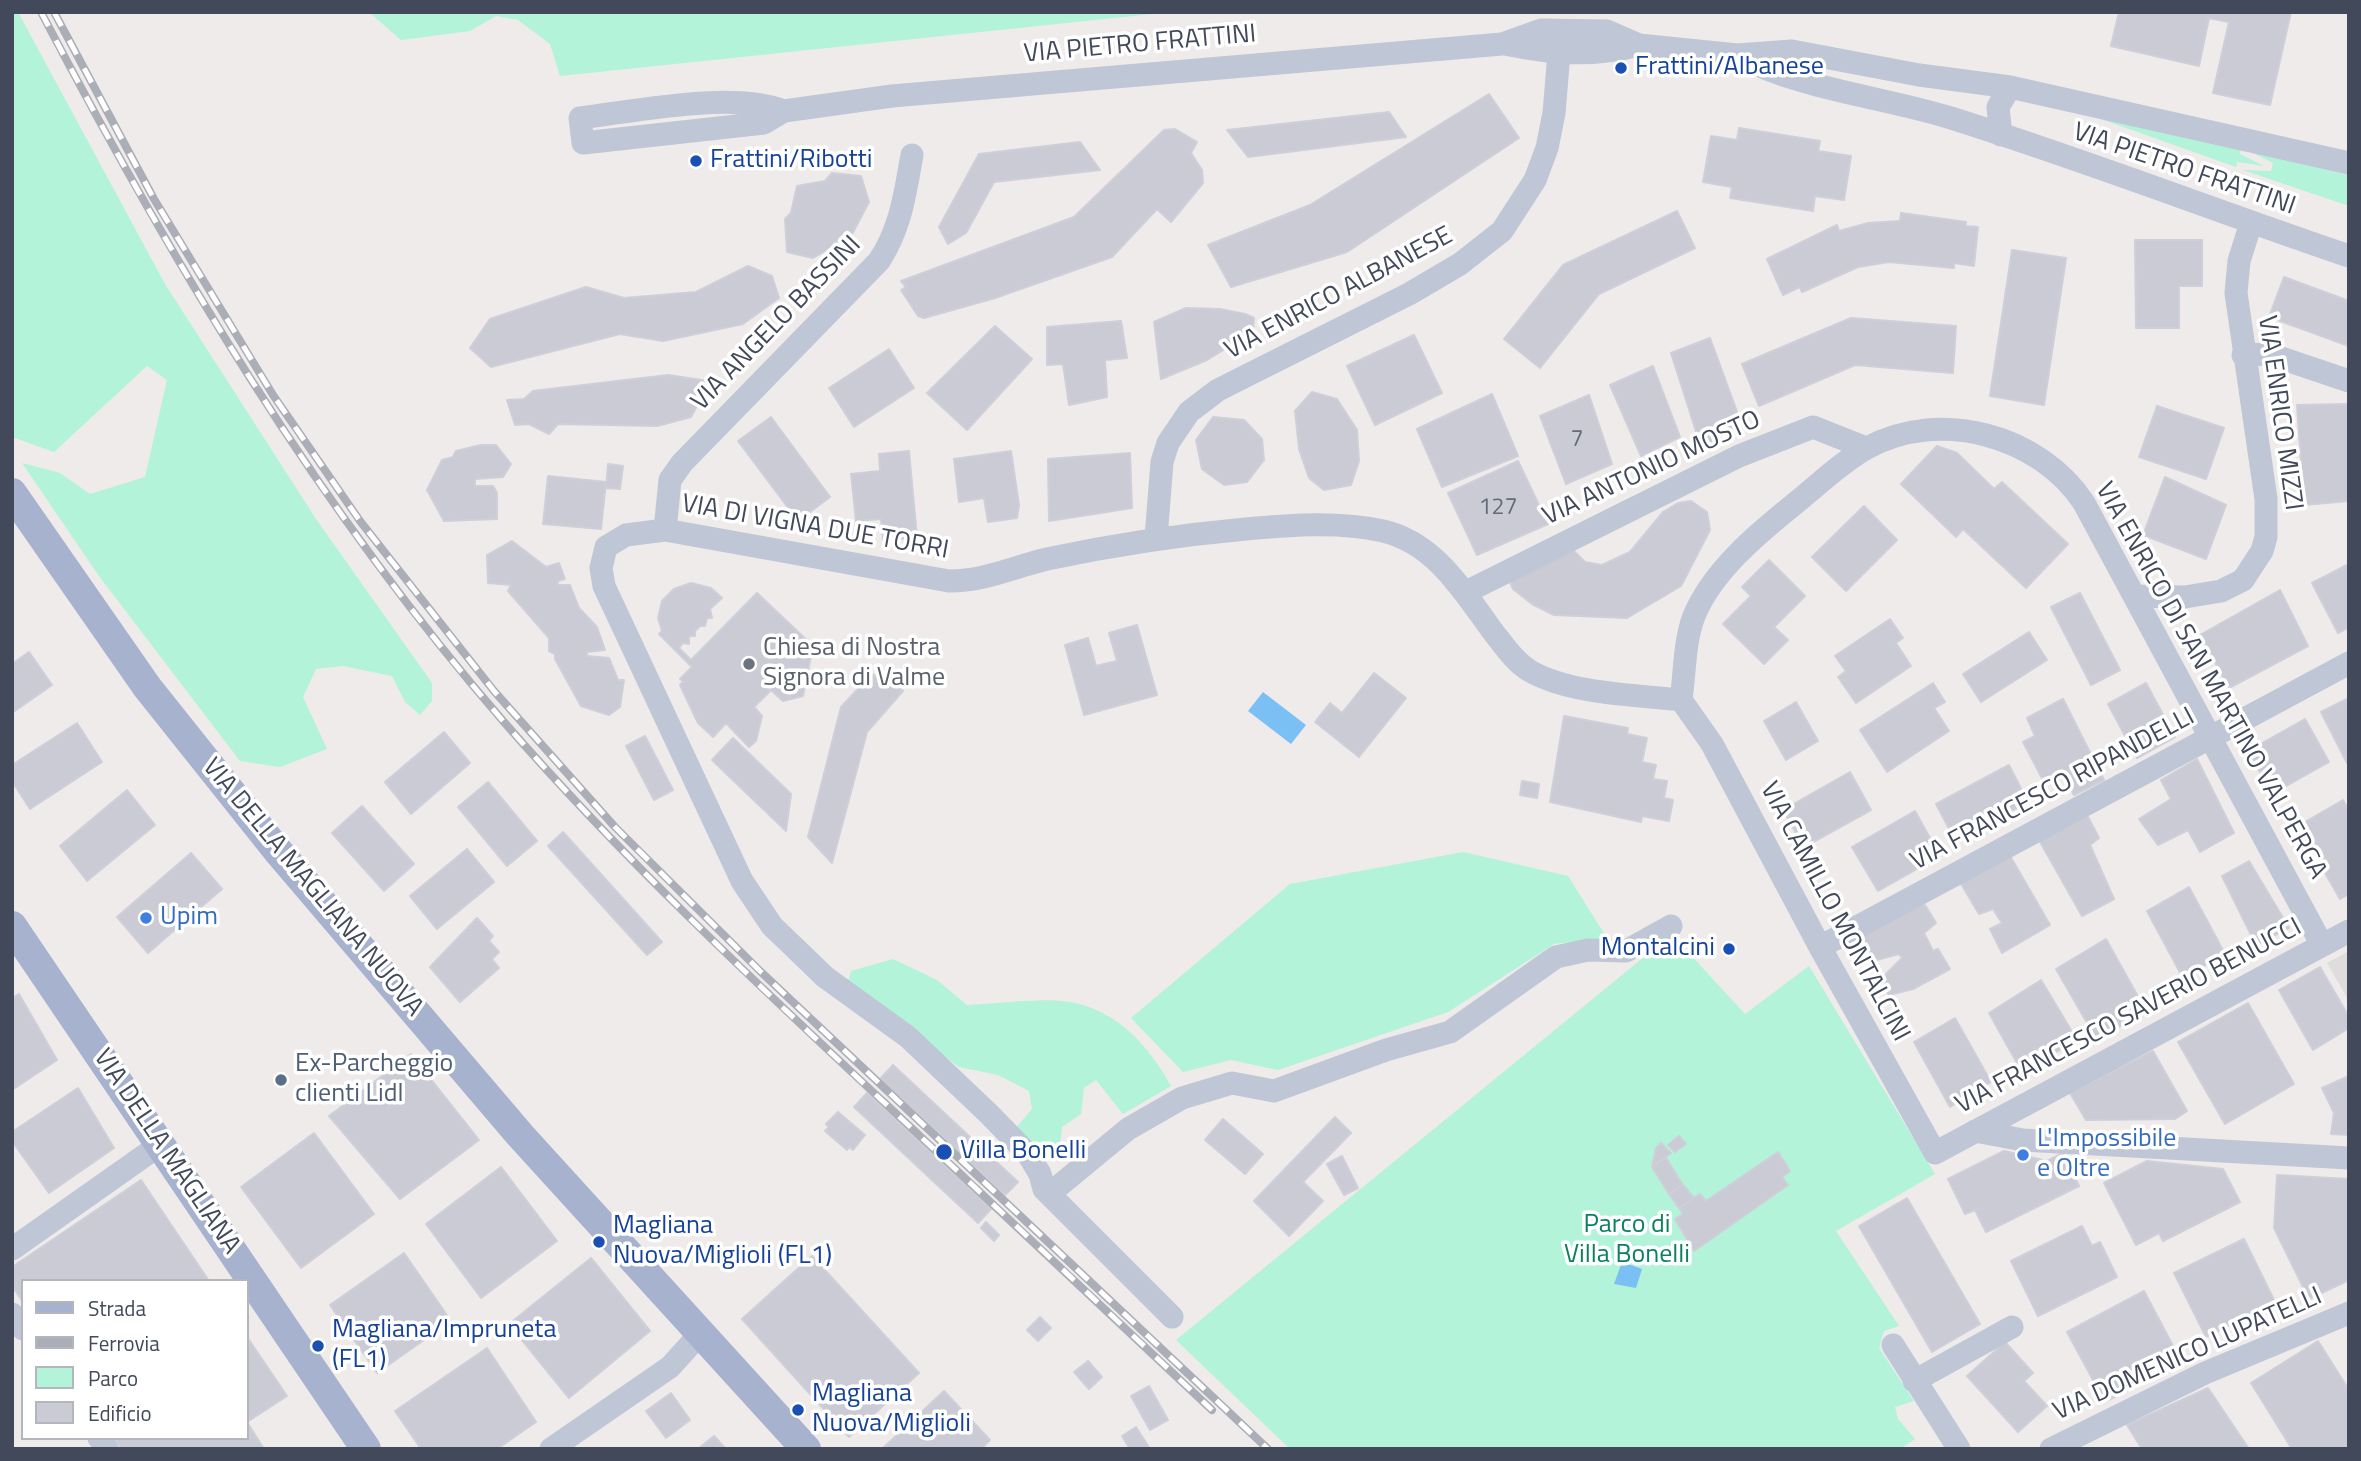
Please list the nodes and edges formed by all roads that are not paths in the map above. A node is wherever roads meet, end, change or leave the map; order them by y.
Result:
1 (1502, 44) junction
2 (1639, 45) junction
3 (1559, 53) junction
4 (1737, 55) junction
5 (2010, 87) junction
6 (783, 111) junction
7 (2001, 135) junction
8 (912, 155) dead end
9 (2349, 163) edge
10 (2251, 223) junction
11 (2349, 256) edge
12 (2243, 355) junction
13 (2349, 381) edge
14 (1867, 448) junction
15 (12, 493) edge
16 (665, 530) junction
17 (1156, 538) junction
18 (1465, 592) junction
19 (2136, 596) junction
20 (2349, 663) edge
21 (1681, 700) junction
22 (2212, 736) junction
23 (1671, 926) dead end
24 (2349, 931) edge
25 (15, 935) edge
26 (2322, 945) junction
27 (1820, 947) junction
28 (1975, 1131) junction
29 (161, 1144) junction
30 (1936, 1153) joint
31 (2349, 1158) edge
32 (1044, 1189) junction
33 (12, 1249) edge
34 (2349, 1313) edge
35 (1172, 1317) dead end
36 (2012, 1327) dead end
37 (699, 1335) junction
38 (1893, 1345) dead end
39 (1914, 1381) junction
40 (366, 1449) edge
41 (551, 1449) edge
42 (806, 1449) edge
43 (1959, 1449) edge
44 (2050, 1449) edge

1 - 2 street, VIA PIETRO FRATTINI
1 - 3 street, VIA PIETRO FRATTINI
1 - 6 street, VIA PIETRO FRATTINI
2 - 3 street, VIA PIETRO FRATTINI
2 - 4 street, VIA PIETRO FRATTINI
3 - 17 street, VIA ENRICO ALBANESE
4 - 5 street, VIA PIETRO FRATTINI
4 - 7 street, VIA PIETRO FRATTINI
5 - 7 street
5 - 9 street, VIA PIETRO FRATTINI
6 - 6 street, VIA PIETRO FRATTINI
7 - 10 street, VIA PIETRO FRATTINI
8 - 16 street, VIA ANGELO BASSINI
10 - 11 street, VIA PIETRO FRATTINI
10 - 12 street, VIA ENRICO MIZZI
12 - 13 street
12 - 19 street, VIA ENRICO MIZZI
14 - 18 street, VIA ANTONIO MOSTO
14 - 19 street, VIA ENRICO DI SAN MARTINO VALPERGA
14 - 21 street, VIA ENRICO DI SAN MARTINO VALPERGA
15 - 37 main road, VIA DELLA MAGLIANA NUOVA
16 - 17 street, VIA DI VIGNA DUE TORRI
16 - 32 street, VIA DI VIGNA DUE TORRI
17 - 18 street, VIA DI VIGNA DUE TORRI
18 - 21 street, VIA DI VIGNA DUE TORRI
19 - 22 street, VIA ENRICO DI SAN MARTINO VALPERGA
20 - 22 street, VIA FRANCESCO RIPANDELLI
21 - 27 street, VIA CAMILLO MONTALCINI
22 - 26 street, VIA ENRICO DI SAN MARTINO VALPERGA
22 - 27 street, VIA FRANCESCO RIPANDELLI
23 - 32 street
24 - 26 street, VIA FRANCESCO SAVERIO BENUCCI
25 - 29 main road, VIA DELLA MAGLIANA
26 - 28 street, VIA FRANCESCO SAVERIO BENUCCI
27 - 30 street, VIA CAMILLO MONTALCINI
28 - 30 street, VIA FRANCESCO SAVERIO BENUCCI
28 - 31 street
29 - 33 street
29 - 40 main road, VIA DELLA MAGLIANA
32 - 35 street, VIA DI VIGNA DUE TORRI
34 - 44 street, VIA DOMENICO LUPATELLI
36 - 39 street
37 - 41 street
37 - 42 main road, VIA DELLA MAGLIANA NUOVA
38 - 39 street
39 - 43 street

